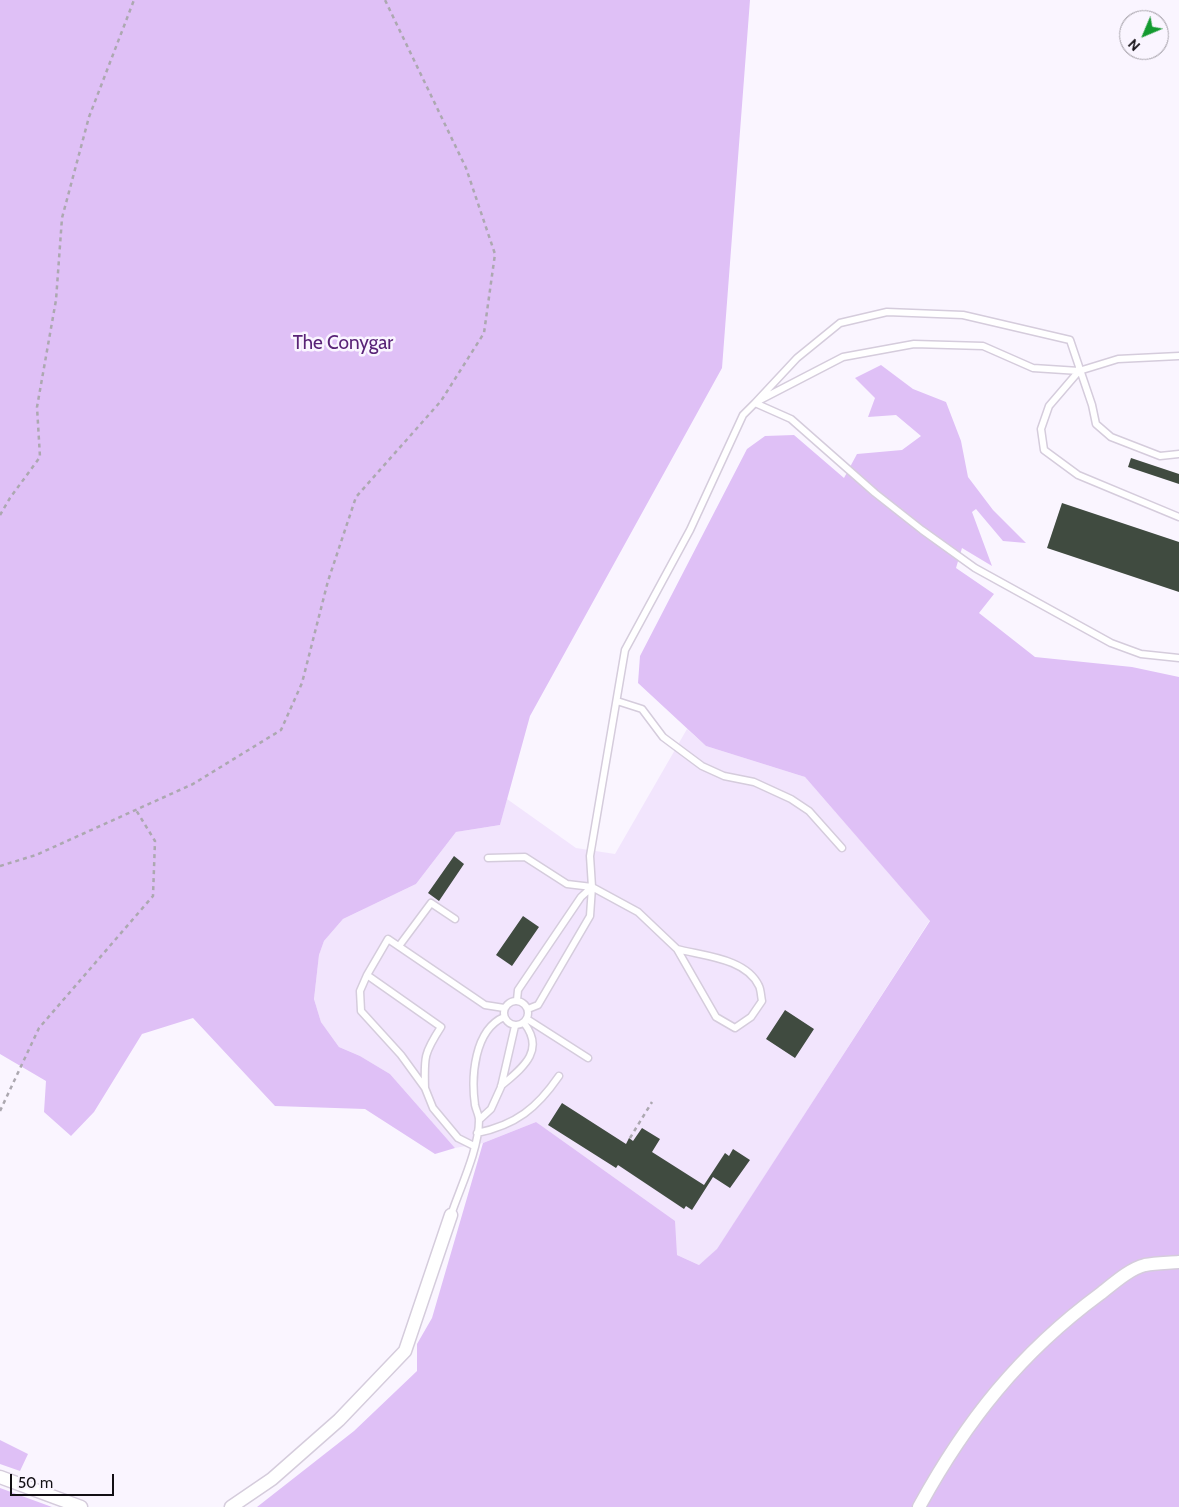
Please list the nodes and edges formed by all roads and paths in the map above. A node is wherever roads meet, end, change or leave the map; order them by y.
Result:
1 (134, 0) edge
2 (385, 0) edge
3 (1179, 356) edge
4 (1079, 371) junction
5 (755, 403) junction
6 (1179, 454) edge
7 (0, 515) edge
8 (1179, 517) edge
9 (1179, 658) edge
10 (617, 701) junction
11 (136, 810) junction
12 (842, 848) dead end
13 (488, 858) dead end
14 (0, 866) edge
15 (592, 887) junction
16 (455, 919) dead end
17 (399, 946) junction
18 (677, 949) junction
19 (367, 975) junction
20 (517, 1000) junction
21 (504, 1008) junction
22 (528, 1009) junction
23 (504, 1016) junction
24 (526, 1021) junction
25 (515, 1026) junction
26 (588, 1058) dead end
27 (559, 1076) dead end
28 (501, 1087) junction
29 (426, 1088) junction
30 (652, 1102) dead end
31 (0, 1111) edge
32 (479, 1120) junction
33 (477, 1133) junction
34 (630, 1138) dead end
35 (474, 1146) junction
36 (451, 1215) joint
37 (1179, 1262) edge
38 (0, 1477) edge
39 (81, 1507) edge
40 (231, 1507) edge
41 (919, 1507) edge

1 - 7 path
2 - 11 path
3 - 4 lane
4 - 5 lane
4 - 5 lane
4 - 6 lane
4 - 8 lane
5 - 9 lane
5 - 10 lane
10 - 12 lane
10 - 15 lane
11 - 14 path
11 - 31 path
13 - 15 lane
15 - 18 lane
15 - 20 lane
15 - 22 lane
16 - 17 lane
17 - 19 lane
17 - 21 lane
18 - 18 lane
19 - 29 lane
19 - 29 lane
20 - 21 lane
20 - 22 lane
21 - 23 lane
22 - 24 lane
23 - 25 lane
23 - 32 lane
24 - 25 lane
24 - 26 lane
24 - 28 lane
25 - 28 lane
27 - 33 lane
28 - 32 lane
29 - 35 lane
30 - 34 path
32 - 33 lane
33 - 35 lane
35 - 36 lane
36 - 40 street
37 - 41 street
38 - 39 street

